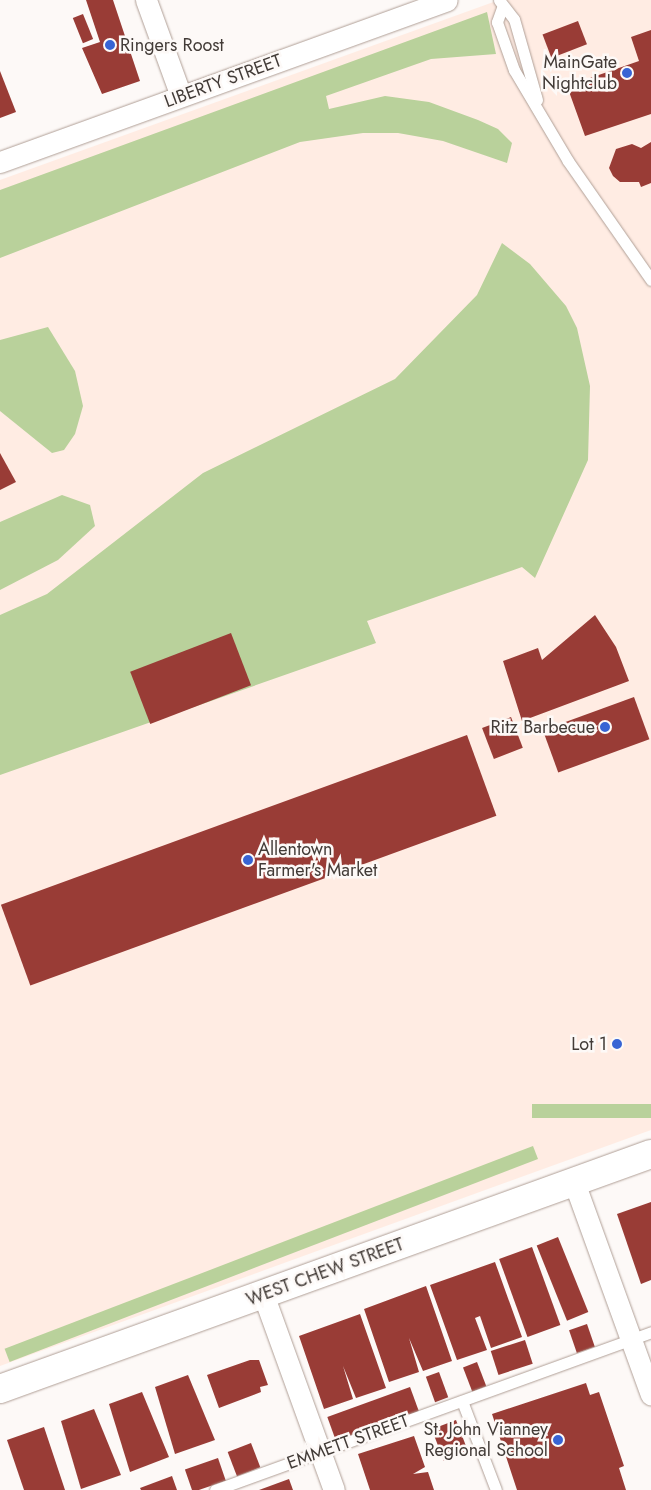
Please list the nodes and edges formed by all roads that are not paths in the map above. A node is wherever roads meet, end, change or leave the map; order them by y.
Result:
1 (146, 0) edge
2 (447, 0) edge
3 (500, 4) edge
4 (181, 96) junction
5 (537, 104) junction
6 (0, 162) edge
7 (651, 280) edge
8 (651, 1154) edge
9 (574, 1182) junction
10 (263, 1294) junction
11 (651, 1332) edge
12 (631, 1340) junction
13 (0, 1390) edge
14 (651, 1395) edge
15 (462, 1401) junction
16 (320, 1452) junction
17 (215, 1490) edge
18 (334, 1490) edge
19 (496, 1490) edge

1 - 4 street
2 - 4 street, LIBERTY STREET
3 - 5 lane
3 - 5 lane
4 - 6 street, LIBERTY STREET
5 - 7 lane
8 - 9 street, WEST CHEW STREET
9 - 10 street, WEST CHEW STREET
9 - 12 street
10 - 13 street, WEST CHEW STREET
10 - 16 street
11 - 12 lane, EMMETT STREET
12 - 14 street
12 - 15 lane, EMMETT STREET
15 - 16 lane, EMMETT STREET
15 - 19 lane
16 - 17 lane, EMMETT STREET
16 - 18 street

